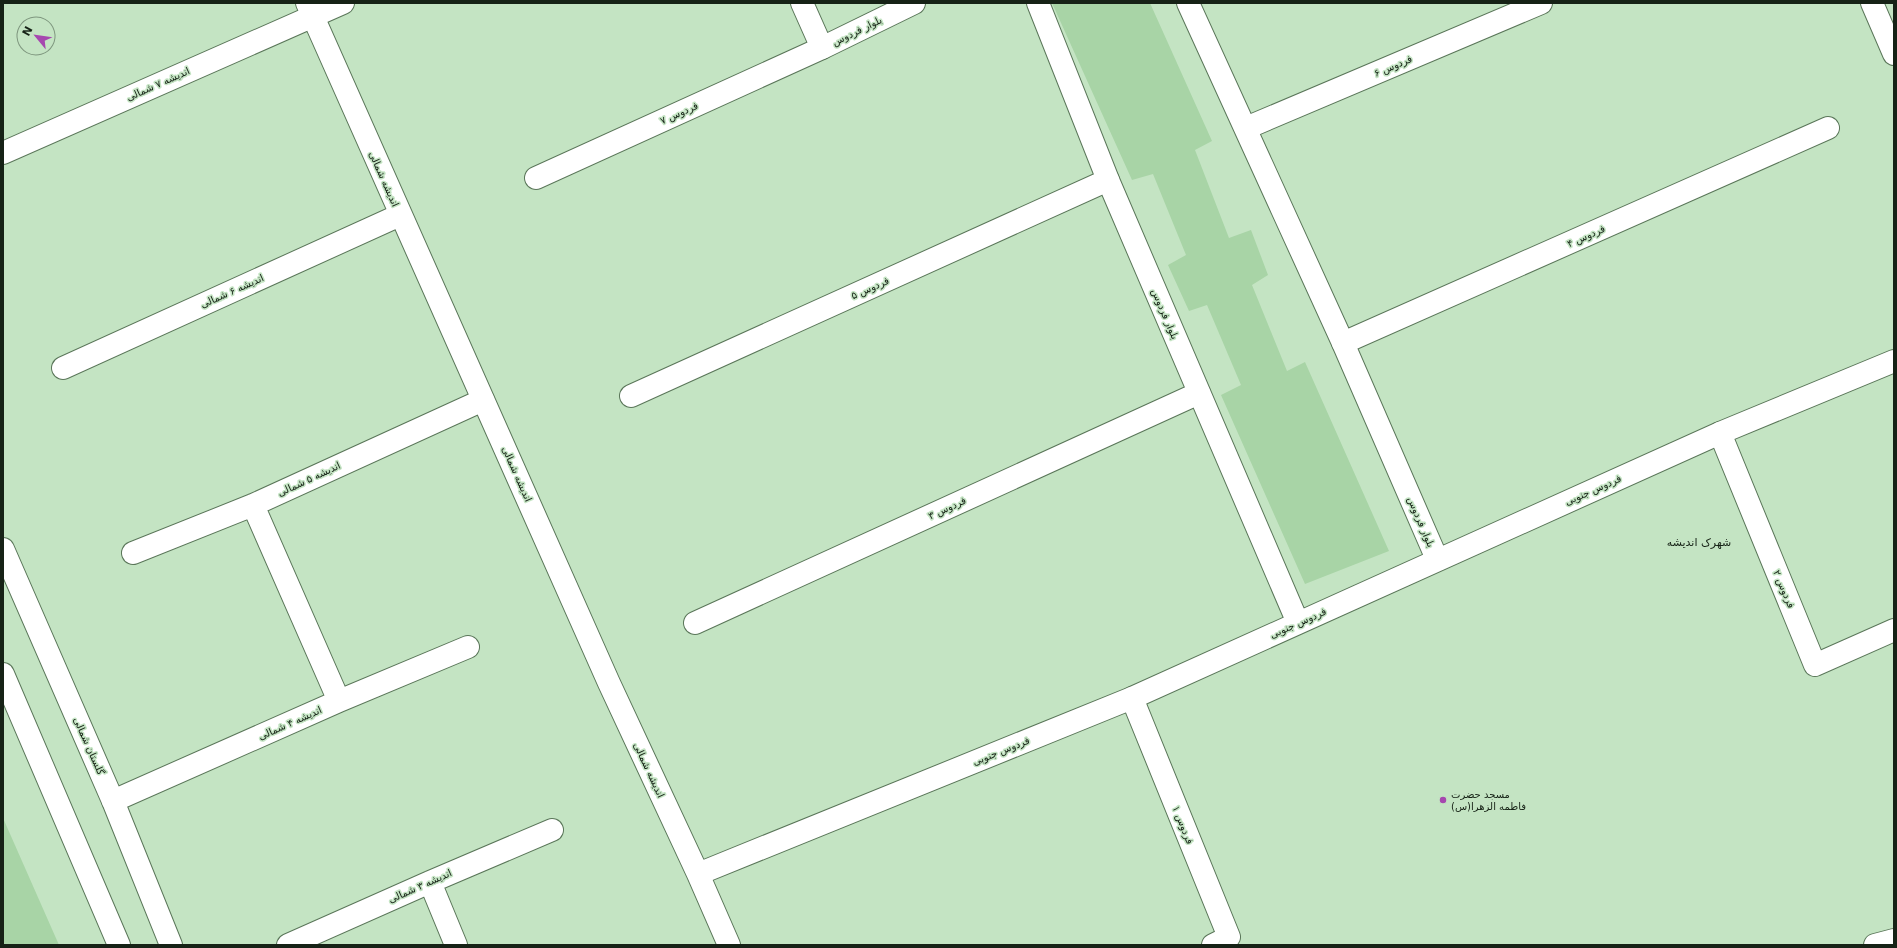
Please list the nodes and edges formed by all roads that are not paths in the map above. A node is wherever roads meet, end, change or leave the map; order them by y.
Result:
1 (343, 3) edge
2 (802, 3) edge
3 (914, 3) edge
4 (1038, 3) edge
5 (1188, 3) edge
6 (1541, 3) edge
7 (1872, 3) edge
8 (310, 9) edge
9 (822, 48) junction
10 (1894, 54) edge
11 (1246, 128) junction
12 (1828, 128) dead end
13 (3, 153) edge
14 (536, 178) dead end
15 (1108, 180) junction
16 (400, 215) junction
17 (1343, 343) junction
18 (1894, 361) edge
19 (63, 368) dead end
20 (1198, 393) junction
21 (631, 396) dead end
22 (483, 400) junction
23 (1720, 433) junction
24 (253, 505) junction
25 (3, 549) edge
26 (133, 553) dead end
27 (1437, 559) junction
28 (695, 623) dead end
29 (1298, 623) junction
30 (1894, 630) edge
31 (468, 647) dead end
32 (3, 674) edge
33 (1132, 698) junction
34 (339, 702) junction
35 (113, 802) junction
36 (552, 830) dead end
37 (698, 874) junction
38 (430, 882) junction
39 (1894, 940) edge
40 (120, 945) edge
41 (171, 945) edge
42 (288, 945) edge
43 (456, 945) edge
44 (729, 945) edge
45 (1214, 945) edge
46 (1875, 945) edge

1 - 8 street, اندیشه ۷ شمالی
2 - 9 street, بلوار فردوس
3 - 9 street, بلوار فردوس
4 - 15 street, بلوار فردوس
5 - 11 street, بلوار فردوس
6 - 11 street, فردوس ۶
7 - 10 street
8 - 13 street, اندیشه ۷ شمالی
8 - 16 street, اندیشه شمالی
9 - 14 street, فردوس ۷
11 - 17 street, بلوار فردوس
12 - 17 street, فردوس ۴
15 - 20 street, بلوار فردوس
15 - 21 street, فردوس ۵
16 - 19 street, اندیشه ۶ شمالی
16 - 22 street, اندیشه شمالی
17 - 27 street, بلوار فردوس
18 - 23 street, فردوس جنوبی
20 - 28 street, فردوس ۳
20 - 29 street, بلوار فردوس
22 - 24 street, اندیشه ۵ شمالی
22 - 37 street, اندیشه شمالی
23 - 27 street, فردوس جنوبی
23 - 30 street, فردوس ۲
24 - 26 street, اندیشه ۵ شمالی
24 - 34 street
25 - 35 street, گلستان شمالی
27 - 29 street, فردوس جنوبی
29 - 33 street, فردوس جنوبی
31 - 34 street, اندیشه ۴ شمالی
32 - 40 street
33 - 37 street, فردوس جنوبی
33 - 45 street, فردوس ۱
34 - 35 street, اندیشه ۴ شمالی
35 - 41 street, گلستان شمالی
36 - 38 street, اندیشه ۳ شمالی
37 - 44 street, اندیشه شمالی
38 - 42 street, اندیشه ۳ شمالی
38 - 43 street
39 - 46 street

